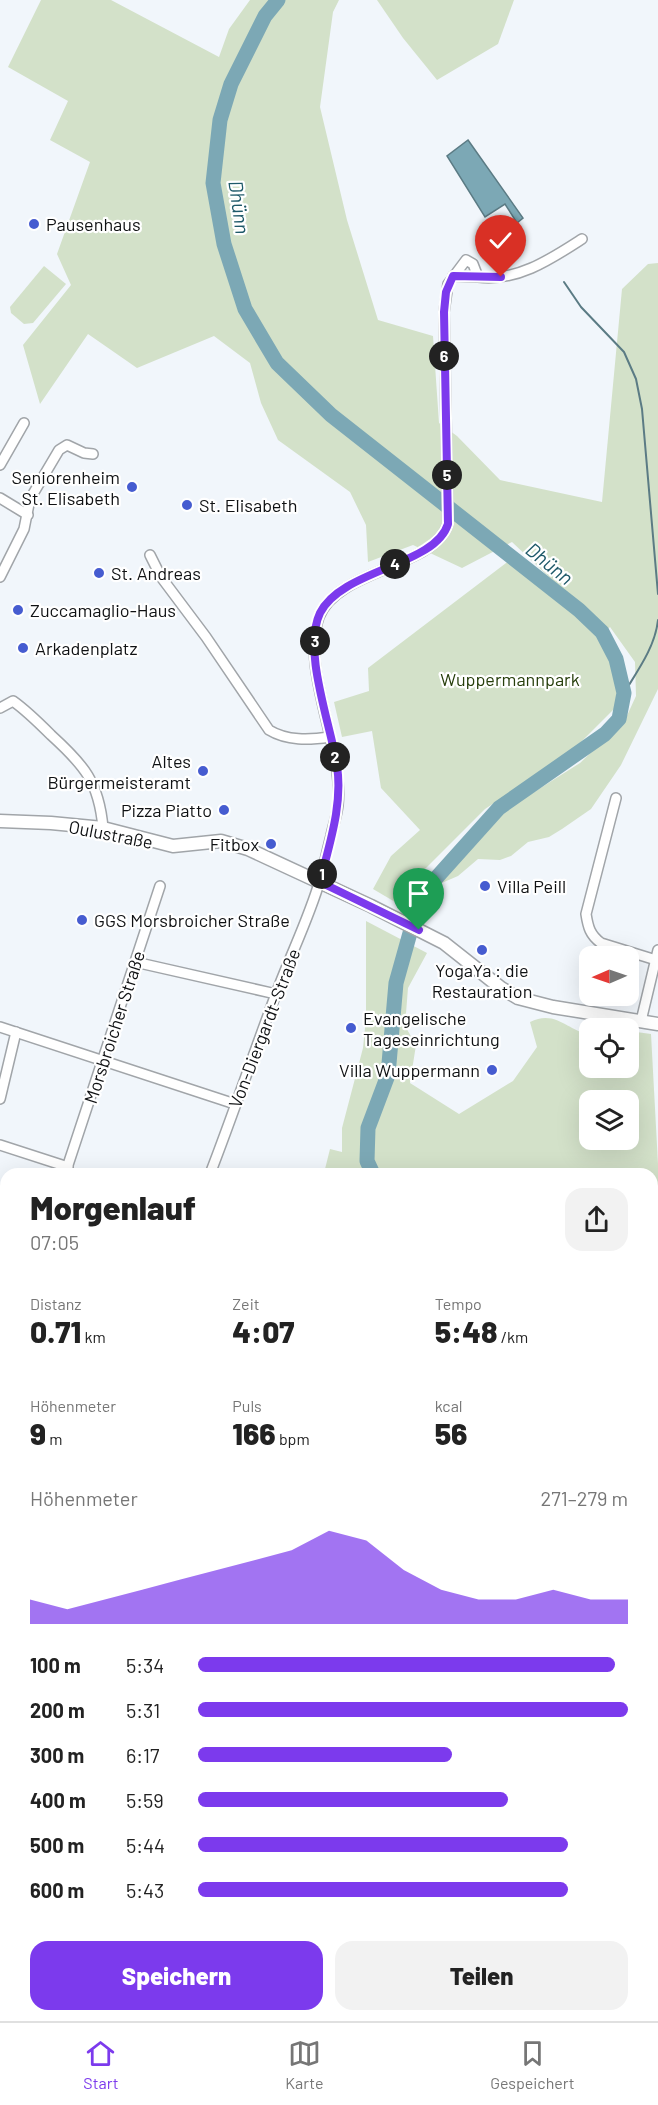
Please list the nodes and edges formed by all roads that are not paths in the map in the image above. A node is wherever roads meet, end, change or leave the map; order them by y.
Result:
1 (582, 238) dead end
2 (453, 276) junction
3 (478, 277) junction
4 (24, 423) dead end
5 (93, 454) dead end
6 (0, 465) edge
7 (0, 498) edge
8 (28, 514) junction
9 (150, 555) dead end
10 (0, 577) edge
11 (0, 708) edge
12 (330, 737) junction
13 (616, 798) dead end
14 (0, 821) edge
15 (103, 828) junction
16 (320, 882) junction
17 (160, 886) dead end
18 (657, 955) edge
19 (135, 962) junction
20 (276, 994) junction
21 (641, 1021) junction
22 (658, 1024) edge
23 (0, 1027) edge
24 (16, 1032) junction
25 (104, 1061) junction
26 (0, 1099) edge
27 (235, 1104) junction
28 (0, 1145) edge
29 (58, 1168) edge
30 (67, 1168) edge
31 (212, 1168) edge

1 - 3 street
2 - 3 street
2 - 3 street
2 - 12 street, Von-Diergardt-Straße
4 - 6 street
5 - 8 street
7 - 8 street
8 - 10 street
9 - 12 street
11 - 15 street
12 - 16 street, Von-Diergardt-Straße
13 - 18 street
14 - 15 main road, Oulustraße
15 - 16 main road, Oulustraße
16 - 20 street, Von-Diergardt-Straße
16 - 21 main road
17 - 19 street, Morsbroicher Straße
18 - 21 street
19 - 20 street
19 - 25 street, Morsbroicher Straße
20 - 27 street, Von-Diergardt-Straße
21 - 22 main road
23 - 24 street
24 - 25 street
24 - 26 street
25 - 27 street
25 - 30 street, Morsbroicher Straße
27 - 31 street, Von-Diergardt-Straße
28 - 29 street, Morsbroicher Straße

